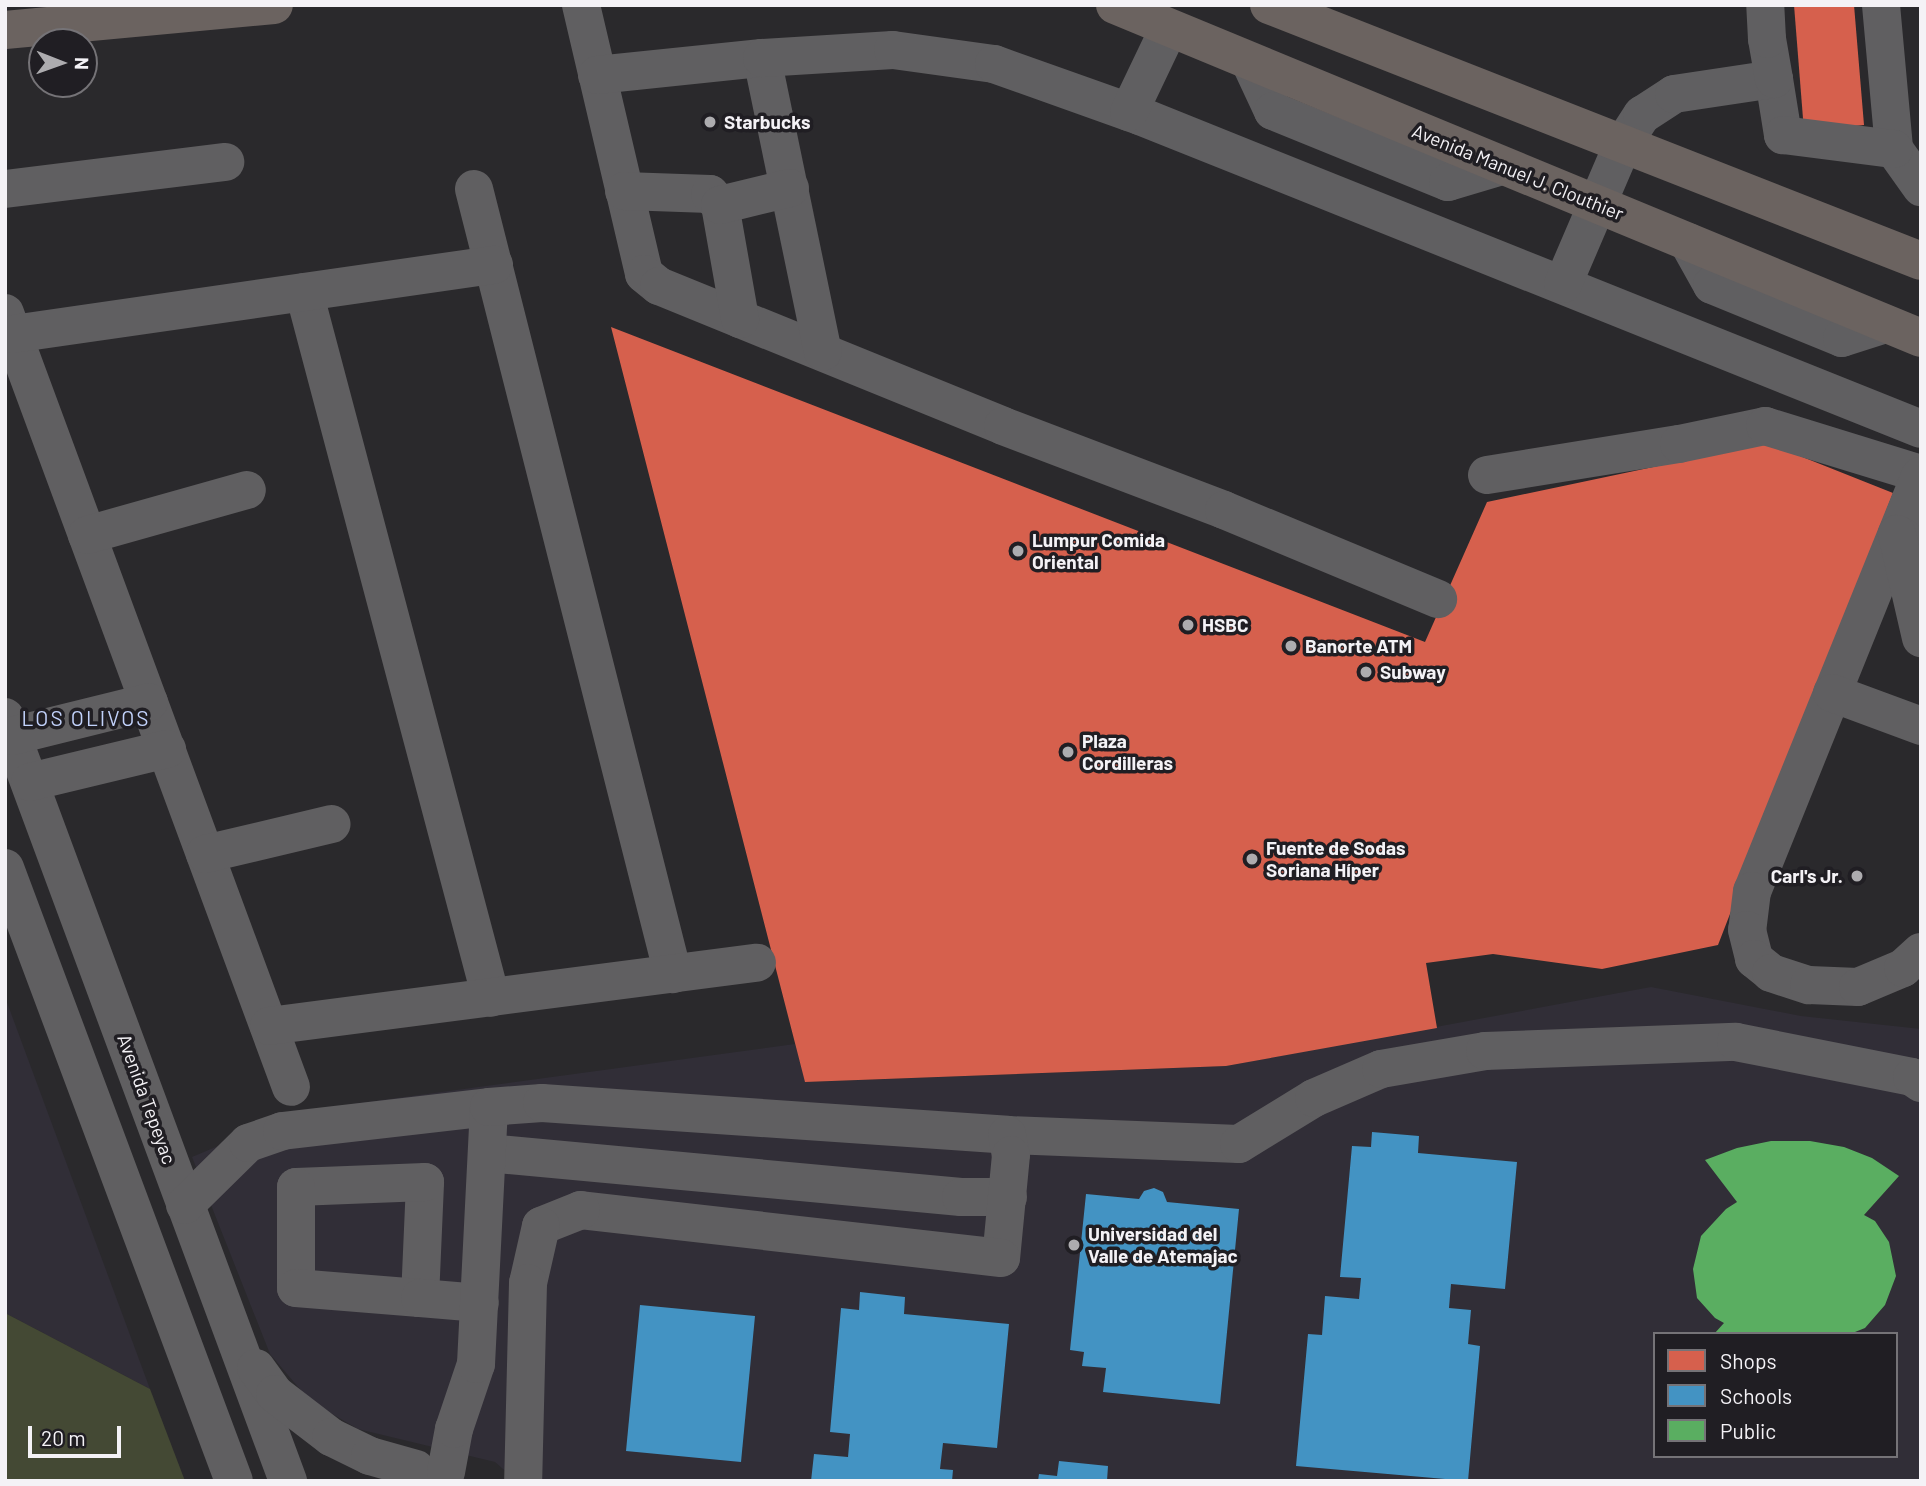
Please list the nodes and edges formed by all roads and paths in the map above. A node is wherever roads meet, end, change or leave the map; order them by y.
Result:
1 (274, 5) edge
2 (581, 5) edge
3 (1765, 5) edge
4 (1881, 5) edge
5 (1120, 6) edge
6 (1273, 6) edge
7 (1169, 28) junction
8 (5, 30) edge
9 (762, 58) junction
10 (597, 75) junction
11 (1774, 79) junction
12 (1129, 112) junction
13 (1623, 144) junction
14 (1894, 149) junction
15 (225, 162) dead end
16 (1921, 187) edge
17 (790, 188) junction
18 (5, 189) edge
19 (474, 189) dead end
20 (624, 191) junction
21 (720, 205) junction
22 (1597, 205) junction
23 (1921, 261) edge
24 (494, 265) junction
25 (1563, 284) junction
26 (304, 292) junction
27 (740, 319) junction
28 (9, 324) edge
29 (1921, 338) edge
30 (823, 352) junction
31 (1921, 429) edge
32 (1487, 475) dead end
33 (1920, 475) edge
34 (247, 491) dead end
35 (87, 535) junction
36 (1909, 540) edge
37 (1438, 600) dead end
38 (1921, 638) edge
39 (1832, 693) junction
40 (149, 702) junction
41 (9, 726) edge
42 (1921, 726) edge
43 (167, 749) junction
44 (30, 782) junction
45 (332, 824) dead end
46 (205, 854) junction
47 (5, 868) edge
48 (1921, 952) edge
49 (757, 963) dead end
50 (673, 974) junction
51 (491, 998) junction
52 (269, 1026) junction
53 (1921, 1083) edge
54 (291, 1087) dead end
55 (541, 1102) junction
56 (489, 1107) junction
57 (1007, 1135) junction
58 (487, 1153) junction
59 (544, 1157) junction
60 (1008, 1198) junction
61 (185, 1205) junction
62 (420, 1298) dead end
63 (480, 1303) junction
64 (235, 1337) junction
65 (476, 1364) junction
66 (526, 1368) junction
67 (444, 1474) edge
68 (234, 1481) edge
69 (288, 1481) edge
70 (371, 1481) edge
71 (523, 1481) edge

1 - 8 main road
2 - 10 street
3 - 11 street
4 - 14 street
5 - 7 main road, Avenida Manuel J. Clouthier
6 - 13 main road
7 - 12 street
7 - 22 main road, Avenida Manuel J. Clouthier
9 - 10 street
9 - 12 street
9 - 17 street
10 - 20 street
11 - 13 street
11 - 14 street
12 - 25 street
13 - 22 street
13 - 23 main road
14 - 16 street
15 - 18 street
17 - 21 street
17 - 30 street
19 - 24 street
20 - 21 street
20 - 27 street
21 - 27 street
22 - 25 street
22 - 29 main road, Avenida Manuel J. Clouthier
24 - 26 street
24 - 50 street
25 - 31 street
26 - 28 street
26 - 51 street
27 - 30 street
28 - 35 street
30 - 37 street
32 - 33 street
33 - 36 street
34 - 35 street
35 - 40 street
36 - 38 street
36 - 39 street
39 - 42 street
39 - 48 street
40 - 41 street
40 - 43 street
41 - 44 street, Avenida Tepeyac
43 - 44 street
43 - 46 street
44 - 61 street, Avenida Tepeyac
45 - 46 street
46 - 52 street
47 - 68 street
49 - 50 street
50 - 51 street
51 - 52 street
52 - 54 street
53 - 57 street
55 - 56 street
55 - 57 street
55 - 59 street
56 - 58 street
56 - 61 street
57 - 60 street
58 - 59 street
58 - 63 street
59 - 60 street
60 - 66 street
61 - 64 street, Avenida Tepeyac
62 - 63 street
63 - 65 street
64 - 67 street
64 - 69 street, Avenida Tepeyac
65 - 66 street
65 - 67 street
66 - 71 street
67 - 70 street

